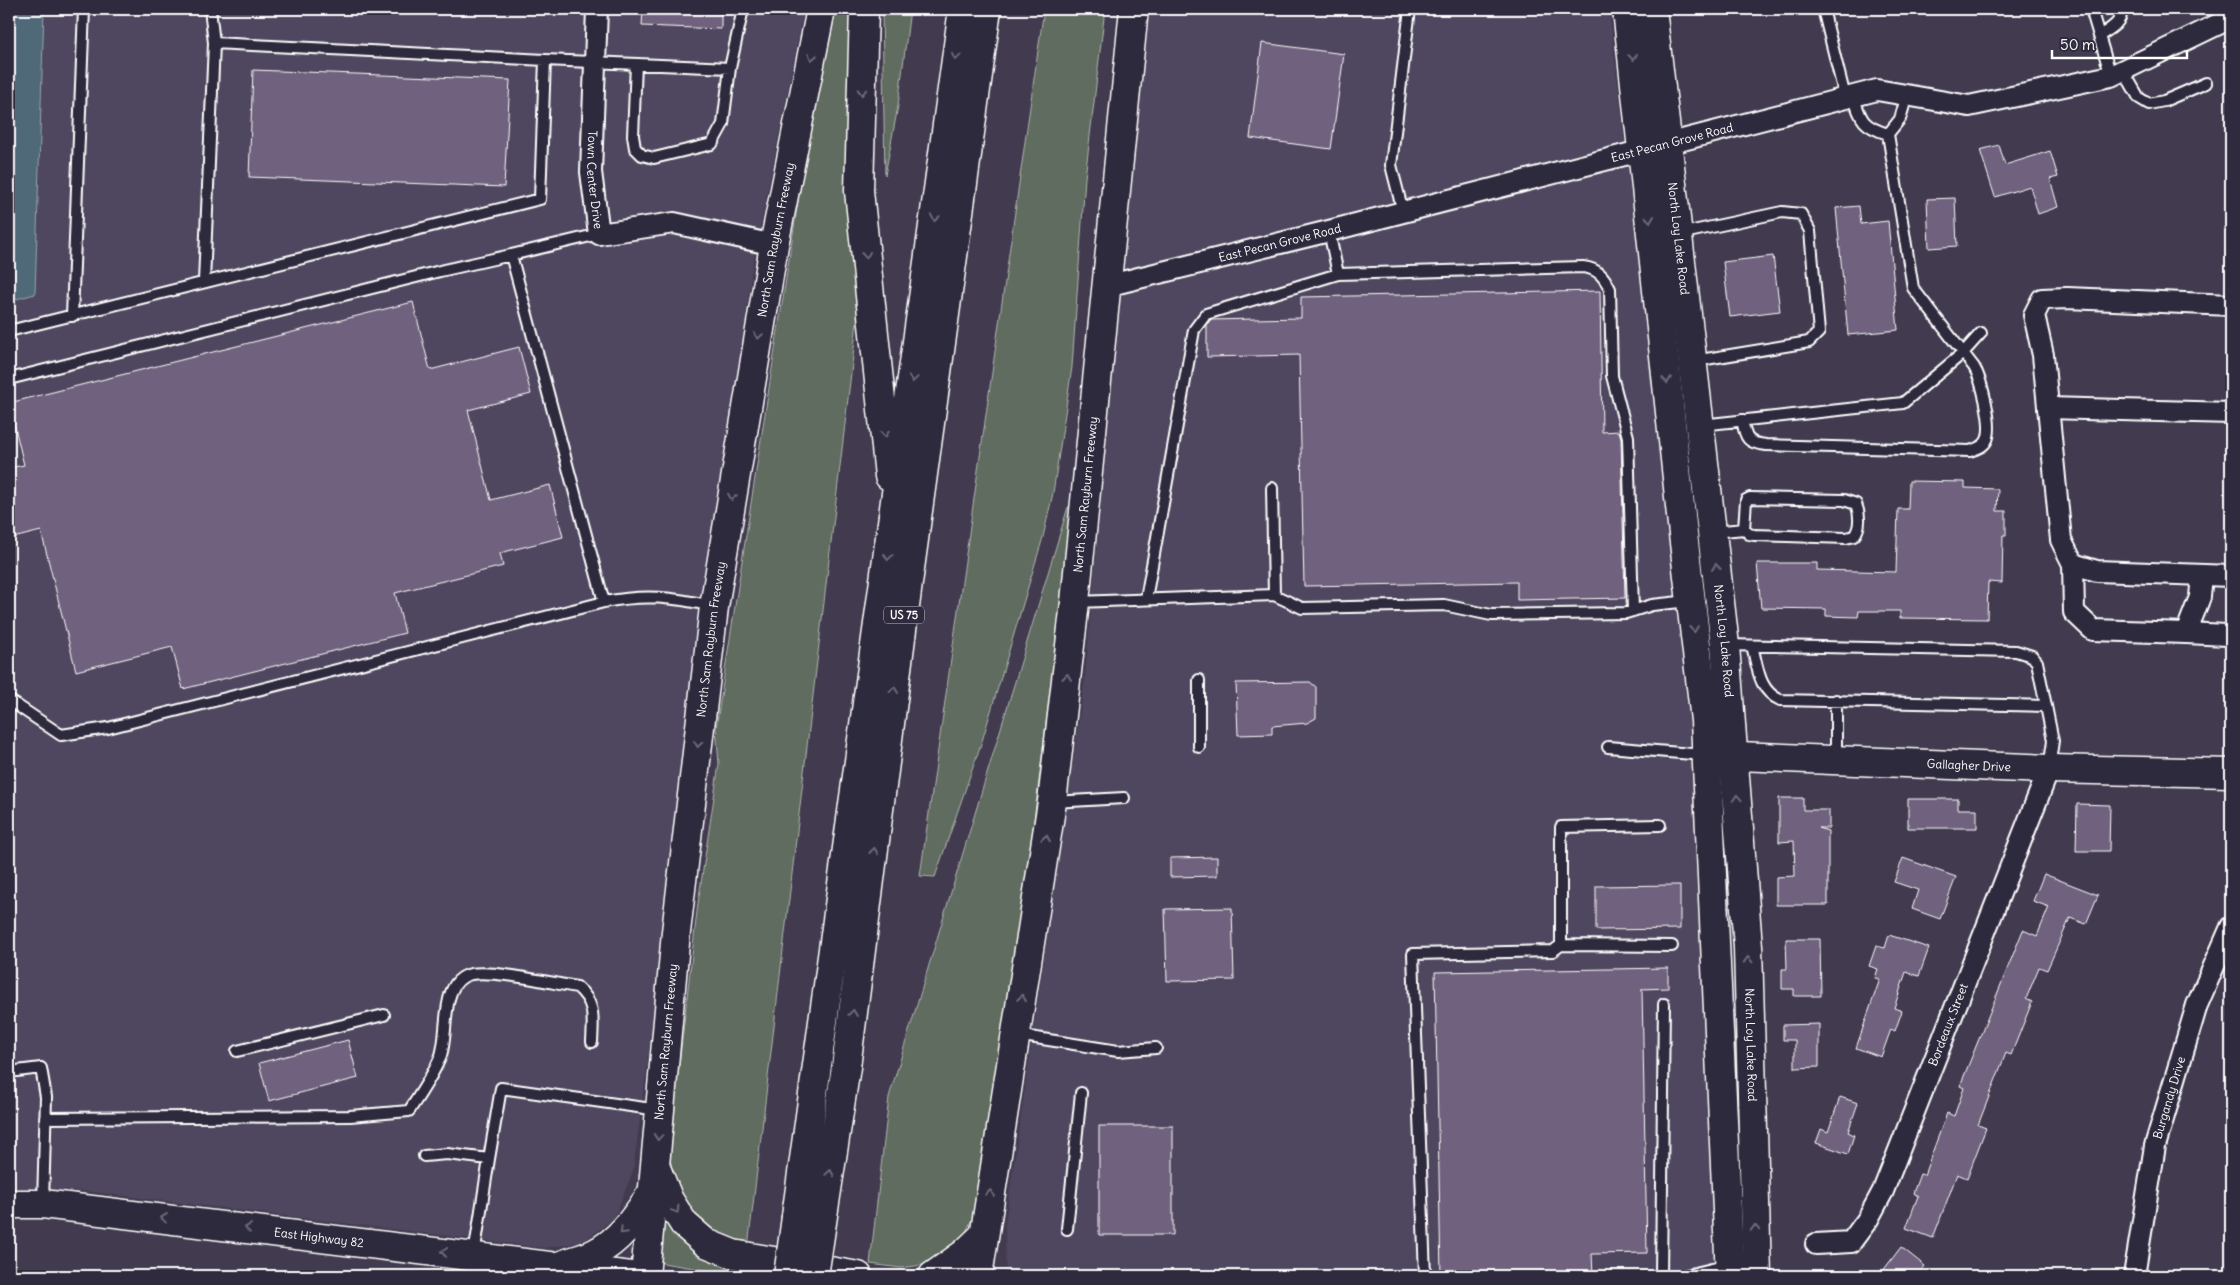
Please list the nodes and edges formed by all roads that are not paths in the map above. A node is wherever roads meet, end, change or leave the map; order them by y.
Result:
1 (84, 9) edge
2 (210, 9) edge
3 (597, 9) edge
4 (744, 9) edge
5 (822, 9) edge
6 (864, 9) edge
7 (963, 9) edge
8 (987, 9) edge
9 (1134, 9) edge
10 (1410, 9) edge
11 (1627, 9) edge
12 (1652, 9) edge
13 (1823, 9) edge
14 (2092, 9) edge
15 (2122, 9) edge
16 (2231, 18) edge
17 (2099, 36) junction
18 (214, 43) junction
19 (545, 60) junction
20 (595, 62) junction
21 (636, 64) junction
22 (730, 68) junction
23 (2117, 73) junction
24 (2206, 83) dead end
25 (1907, 95) junction
26 (1849, 96) junction
27 (1888, 134) junction
28 (1655, 146) junction
29 (1403, 212) junction
30 (1329, 231) junction
31 (599, 234) junction
32 (1678, 234) junction
33 (774, 245) junction
34 (510, 255) junction
35 (1338, 274) junction
36 (204, 282) junction
37 (1106, 286) junction
38 (2231, 305) edge
39 (72, 316) junction
40 (9, 331) edge
41 (1981, 333) dead end
42 (1963, 353) junction
43 (1692, 362) junction
44 (9, 379) edge
45 (2048, 408) junction
46 (2231, 413) edge
47 (1742, 420) junction
48 (1700, 425) junction
49 (1272, 488) dead end
50 (893, 519) junction
51 (1744, 529) junction
52 (1712, 532) junction
53 (2073, 564) junction
54 (2202, 575) junction
55 (2231, 576) edge
56 (1274, 595) junction
57 (1146, 600) junction
58 (1691, 601) junction
59 (604, 602) junction
60 (1075, 602) junction
61 (714, 607) junction
62 (1634, 610) junction
63 (2186, 633) junction
64 (2227, 635) dead end
65 (1725, 645) junction
66 (1752, 646) junction
67 (1199, 680) dead end
68 (9, 700) edge
69 (1836, 700) junction
70 (2046, 706) junction
71 (1199, 746) dead end
72 (1608, 747) dead end
73 (1706, 755) junction
74 (1734, 756) junction
75 (1836, 760) junction
76 (2049, 769) junction
77 (2231, 773) edge
78 (1124, 798) dead end
79 (1052, 802) junction
80 (1660, 825) dead end
81 (2231, 927) edge
82 (1561, 945) junction
83 (1672, 946) dead end
84 (1664, 1004) dead end
85 (384, 1015) dead end
86 (1016, 1035) junction
87 (592, 1042) dead end
88 (1156, 1048) dead end
89 (237, 1051) dead end
90 (9, 1072) edge
91 (1081, 1093) dead end
92 (660, 1110) junction
93 (45, 1118) junction
94 (424, 1156) dead end
95 (489, 1159) junction
96 (654, 1179) junction
97 (9, 1204) edge
98 (43, 1204) junction
99 (809, 1219) junction
100 (1067, 1229) dead end
101 (1816, 1244) dead end
102 (474, 1256) junction
103 (982, 1263) edge
104 (1730, 1270) edge
105 (566, 1271) edge
106 (631, 1276) edge
107 (645, 1276) edge
108 (788, 1276) edge
109 (814, 1276) edge
110 (858, 1276) edge
111 (933, 1276) edge
112 (1425, 1276) edge
113 (1661, 1276) edge
114 (1685, 1276) edge
115 (1757, 1276) edge
116 (2134, 1276) edge

1 - 39 lane
2 - 18 lane
3 - 20 street, Town Center Drive
4 - 22 lane
5 -> 33 main road, North Sam Rayburn Freeway
6 -> 50 main road
7 -> 50 main road, US 75
99 -> 8 main road, US 75
9 - 37 main road, North Sam Rayburn Freeway
10 - 29 lane
11 -> 28 main road, North Loy Lake Road
12 - 28 main road, North Loy Lake Road
13 - 26 lane
14 - 17 lane
15 - 17 lane
16 - 23 street, East Pecan Grove Road
17 - 23 lane
18 - 19 lane
18 - 36 lane
19 - 20 lane
19 - 36 lane
20 - 21 lane
20 - 31 street, Town Center Drive
21 - 22 lane
21 - 22 lane
23 - 24 lane
23 - 25 street, East Pecan Grove Road
25 - 26 street, East Pecan Grove Road
25 - 27 lane
26 - 27 lane
26 - 28 street, East Pecan Grove Road
27 - 42 lane
28 - 29 street, East Pecan Grove Road
28 - 32 main road, North Loy Lake Road
28 -> 58 main road, North Loy Lake Road
29 - 30 street, East Pecan Grove Road
30 - 35 lane
30 - 37 street, East Pecan Grove Road
31 - 33 street, Town Center Drive
31 - 34 lane
32 - 43 main road, North Loy Lake Road
32 - 43 lane
33 -> 61 main road, North Sam Rayburn Freeway
34 - 44 lane
34 - 59 lane
35 - 57 lane
35 - 62 lane
36 - 39 lane
37 - 60 main road, North Sam Rayburn Freeway
38 - 45 street
39 - 40 lane
41 - 42 lane
42 - 47 lane
42 - 47 lane
43 - 48 main road, North Loy Lake Road
45 - 46 street
45 - 53 street
47 - 48 lane
48 - 52 main road, North Loy Lake Road
49 - 56 lane
50 -> 99 main road, US 75
51 - 51 lane
51 - 52 lane
65 -> 52 main road, North Loy Lake Road
53 - 54 street
53 - 63 street
54 - 55 street
54 - 63 street
56 - 57 lane
56 - 62 lane
57 - 60 lane
58 - 62 lane
58 -> 73 main road, North Loy Lake Road
59 - 61 lane
59 - 68 lane
79 -> 60 main road, North Sam Rayburn Freeway
61 -> 92 main road, North Sam Rayburn Freeway
63 - 64 street
65 - 66 lane
65 - 74 main road, North Loy Lake Road
66 - 69 lane
66 - 70 lane
67 - 71 lane
69 - 70 lane
69 - 75 lane
70 - 76 lane
72 - 73 lane
73 - 74 main road, Gallagher Drive
73 - 104 main road, North Loy Lake Road
74 - 75 main road, Gallagher Drive
115 -> 74 main road, North Loy Lake Road
75 - 76 main road, Gallagher Drive
76 - 77 main road, Gallagher Drive
76 - 101 street, Bordeaux Street
78 - 79 lane
86 -> 79 main road, North Sam Rayburn Freeway
80 - 82 lane
81 - 116 street, Burgandy Drive
82 - 83 lane
82 - 112 lane
84 - 113 lane
85 - 89 lane
86 - 88 lane
103 -> 86 main road, North Sam Rayburn Freeway
87 - 93 lane
90 - 93 lane
91 - 100 lane
92 - 95 lane
92 -> 96 main road, North Sam Rayburn Freeway
93 - 98 lane
94 - 95 lane
95 - 102 lane
96 -> 105 main road
96 - 107 main road, North Sam Rayburn Freeway
96 -> 110 main road
97 - 98 main road, East Highway 82
102 -> 98 main road, East Highway 82
99 - 108 main road, US 75, bridge
99 - 109 main road, US 75, bridge
102 - 105 main road, East Highway 82
103 - 111 main road
104 - 114 lane
105 - 106 main road, East Highway 82

